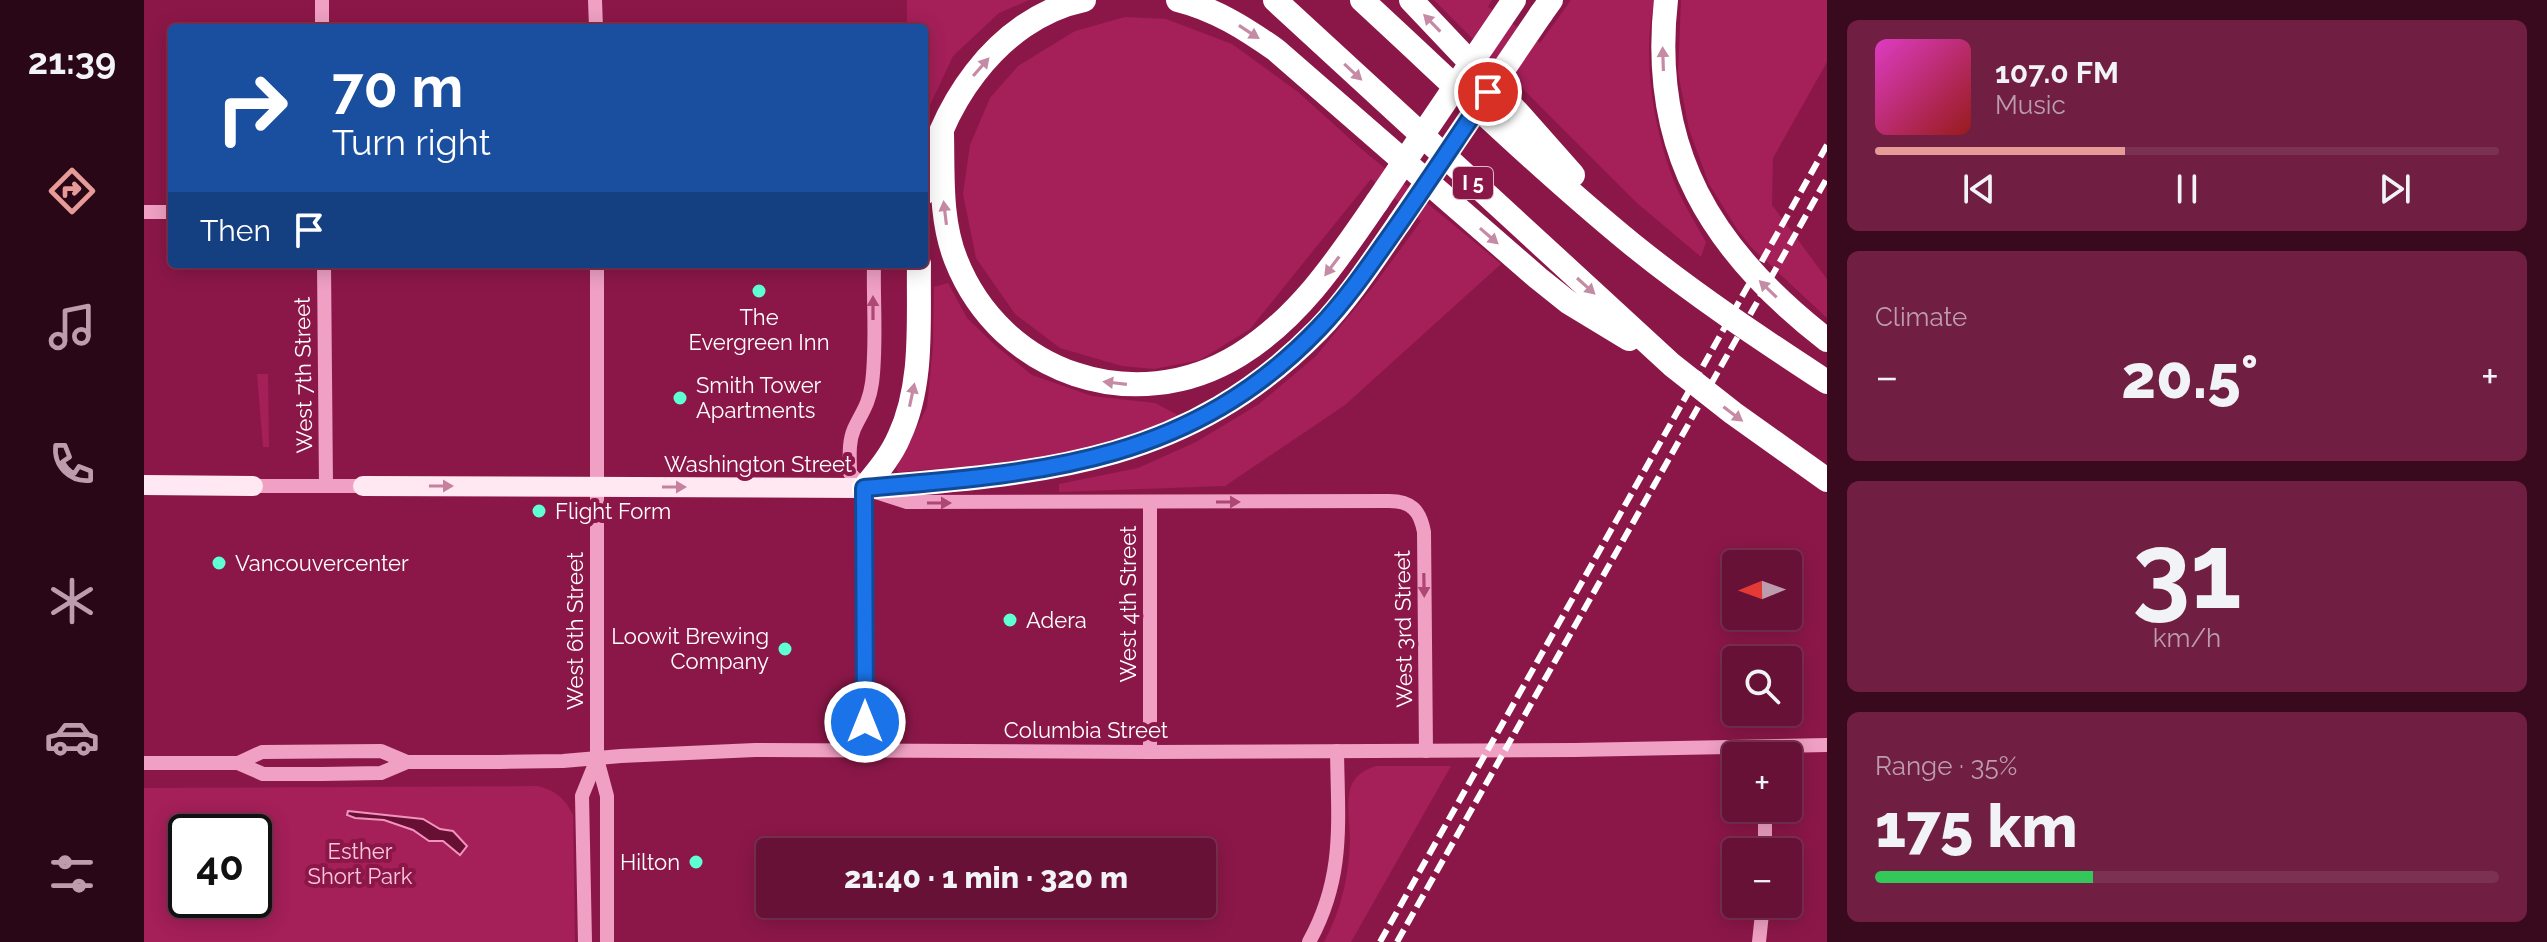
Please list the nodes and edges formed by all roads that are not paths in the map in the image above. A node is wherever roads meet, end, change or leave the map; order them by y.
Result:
1 (322, 0) edge
2 (595, 0) edge
3 (1084, 0) edge
4 (1178, 0) edge
5 (1275, 0) edge
6 (1362, 0) edge
7 (1411, 0) edge
8 (1514, 0) edge
9 (1666, 0) edge
10 (1546, 7) edge
11 (322, 24) edge
12 (596, 24) edge
13 (942, 134) junction
14 (928, 169) edge
15 (144, 212) edge
16 (168, 212) edge
17 (1635, 246) junction
18 (324, 268) edge
19 (597, 268) edge
20 (874, 268) edge
21 (919, 268) edge
22 (1827, 340) edge
23 (1672, 365) junction
24 (1827, 382) edge
25 (1827, 480) edge
26 (144, 485) edge
27 (253, 486) joint
28 (326, 486) junction
29 (363, 486) joint
30 (596, 487) junction
31 (864, 488) junction
32 (1150, 503) junction
33 (1416, 509) joint
34 (1827, 745) edge
35 (1802, 748) edge
36 (865, 749) junction
37 (1337, 751) junction
38 (1426, 751) junction
39 (1150, 752) junction
40 (1722, 752) edge
41 (597, 759) junction
42 (407, 762) junction
43 (144, 763) edge
44 (238, 763) junction
45 (1762, 918) edge
46 (585, 942) edge
47 (607, 942) edge
48 (1309, 942) edge
49 (1759, 942) edge

1 - 11 street
2 - 12 street
13 -> 3 highway
4 -> 23 highway
5 -> 23 highway, I 5
6 - 17 highway
17 -> 7 highway
8 -> 13 highway, bridge
22 -> 9 highway
10 - 31 highway, bridge
13 - 14 highway
15 - 16 street
17 - 24 highway
18 - 28 street, West 7th Street
19 - 30 street, West 6th Street
31 -> 20 street
31 -> 21 highway
23 -> 25 highway, I 5
26 - 27 main road, Washington Street
27 - 28 street, Washington Street
28 - 29 street, Washington Street
29 -> 30 main road, Washington Street
30 -> 31 main road, Washington Street
30 - 41 street, West 6th Street
31 -> 32 street, Washington Street
31 - 36 street
32 -> 33 street, Washington Street
32 - 39 street, West 4th Street
33 -> 38 street, West 3rd Street
34 - 35 street, Columbia Street
36 - 39 street, Columbia Street
36 - 41 street, Columbia Street
37 - 38 street, Columbia Street
37 - 39 street, Columbia Street
37 - 48 street
38 - 40 street, Columbia Street
41 - 42 street, Columbia Street
41 - 46 street, West 6th Street
41 - 47 street, West 6th Street
42 - 44 street, Columbia Street
42 - 44 street, Columbia Street
43 - 44 street, Columbia Street
45 - 49 street

